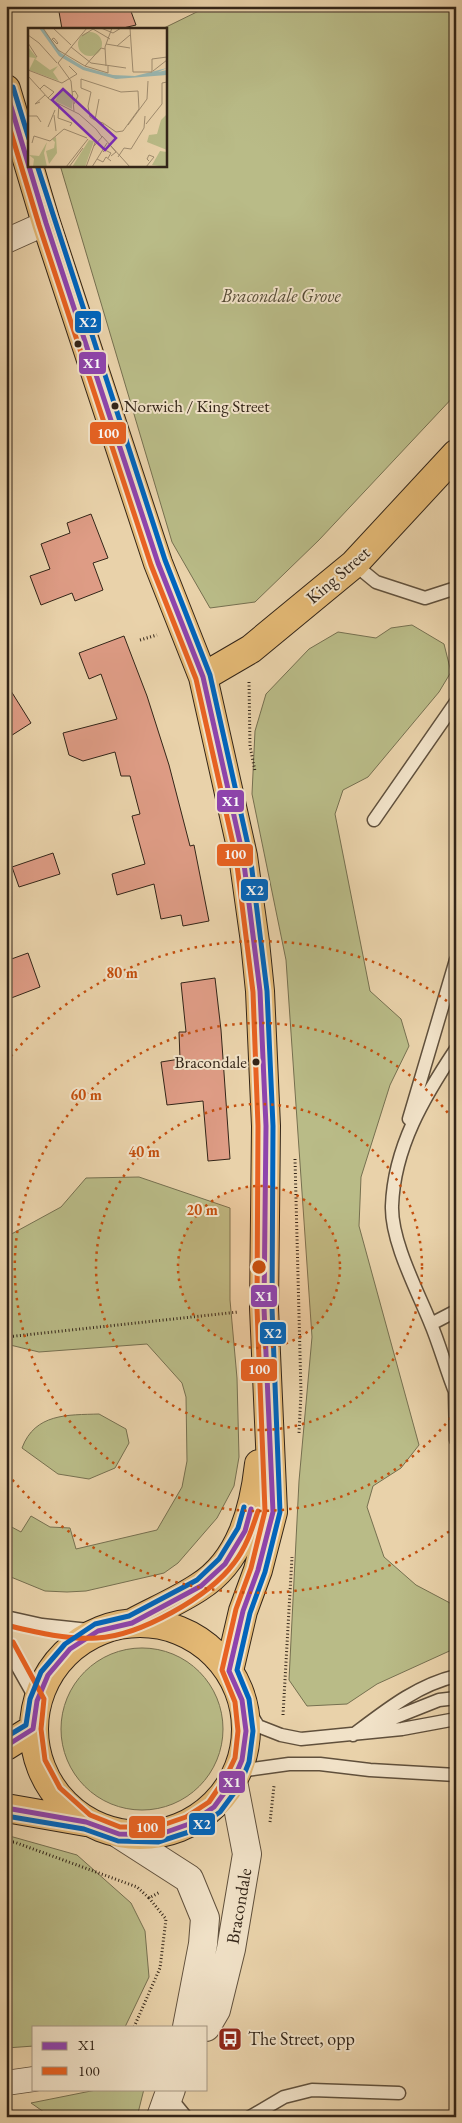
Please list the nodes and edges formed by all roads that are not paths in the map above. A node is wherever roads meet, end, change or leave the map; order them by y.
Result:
1 (6, 90) edge
2 (14, 145) edge
3 (46, 223) junction
4 (6, 241) edge
5 (456, 454) edge
6 (354, 564) junction
7 (456, 588) edge
8 (203, 677) junction
9 (456, 702) edge
10 (374, 820) dead end
11 (456, 960) edge
12 (456, 1049) edge
13 (400, 1153) junction
14 (456, 1310) edge
15 (431, 1324) junction
16 (267, 1386) junction
17 (456, 1394) edge
18 (456, 1440) edge
19 (6, 1617) edge
20 (132, 1623) junction
21 (98, 1631) junction
22 (6, 1646) edge
23 (229, 1671) junction
24 (456, 1676) edge
25 (456, 1698) edge
26 (242, 1700) junction
27 (37, 1701) junction
28 (456, 1719) edge
29 (33, 1729) junction
30 (353, 1735) junction
31 (6, 1746) edge
32 (456, 1775) edge
33 (236, 1776) junction
34 (6, 1808) edge
35 (86, 1822) junction
36 (119, 1834) junction
37 (186, 2026) edge
38 (207, 2026) edge
39 (32, 2079) edge
40 (6, 2083) edge
41 (399, 2093) dead end
42 (167, 2100) edge
43 (186, 2117) edge
44 (250, 2117) edge

1 - 2 main road
2 - 3 main road
3 - 4 street
3 - 8 main road
5 - 6 main road, King Street
6 - 7 lane
6 - 8 main road, King Street
8 - 16 main road
9 - 10 lane
11 - 13 lane
12 - 13 lane
13 - 15 lane
14 - 15 lane
15 - 17 lane
16 - 20 main road
16 - 23 main road
17 - 18 lane
19 - 21 lane
20 - 21 main road
20 - 23 main road
21 - 27 main road
22 - 27 lane
23 - 26 main road
24 - 30 lane
25 - 30 lane
26 - 30 lane
26 - 33 main road
27 - 29 main road
28 - 30 lane
29 - 31 main road
29 - 35 main road
32 - 33 lane
33 - 36 main road
33 - 38 street, Bracondale
34 - 35 main road
35 - 36 main road
36 - 37 street, Bracondale
39 - 40 street
41 - 44 lane
42 - 43 lane

